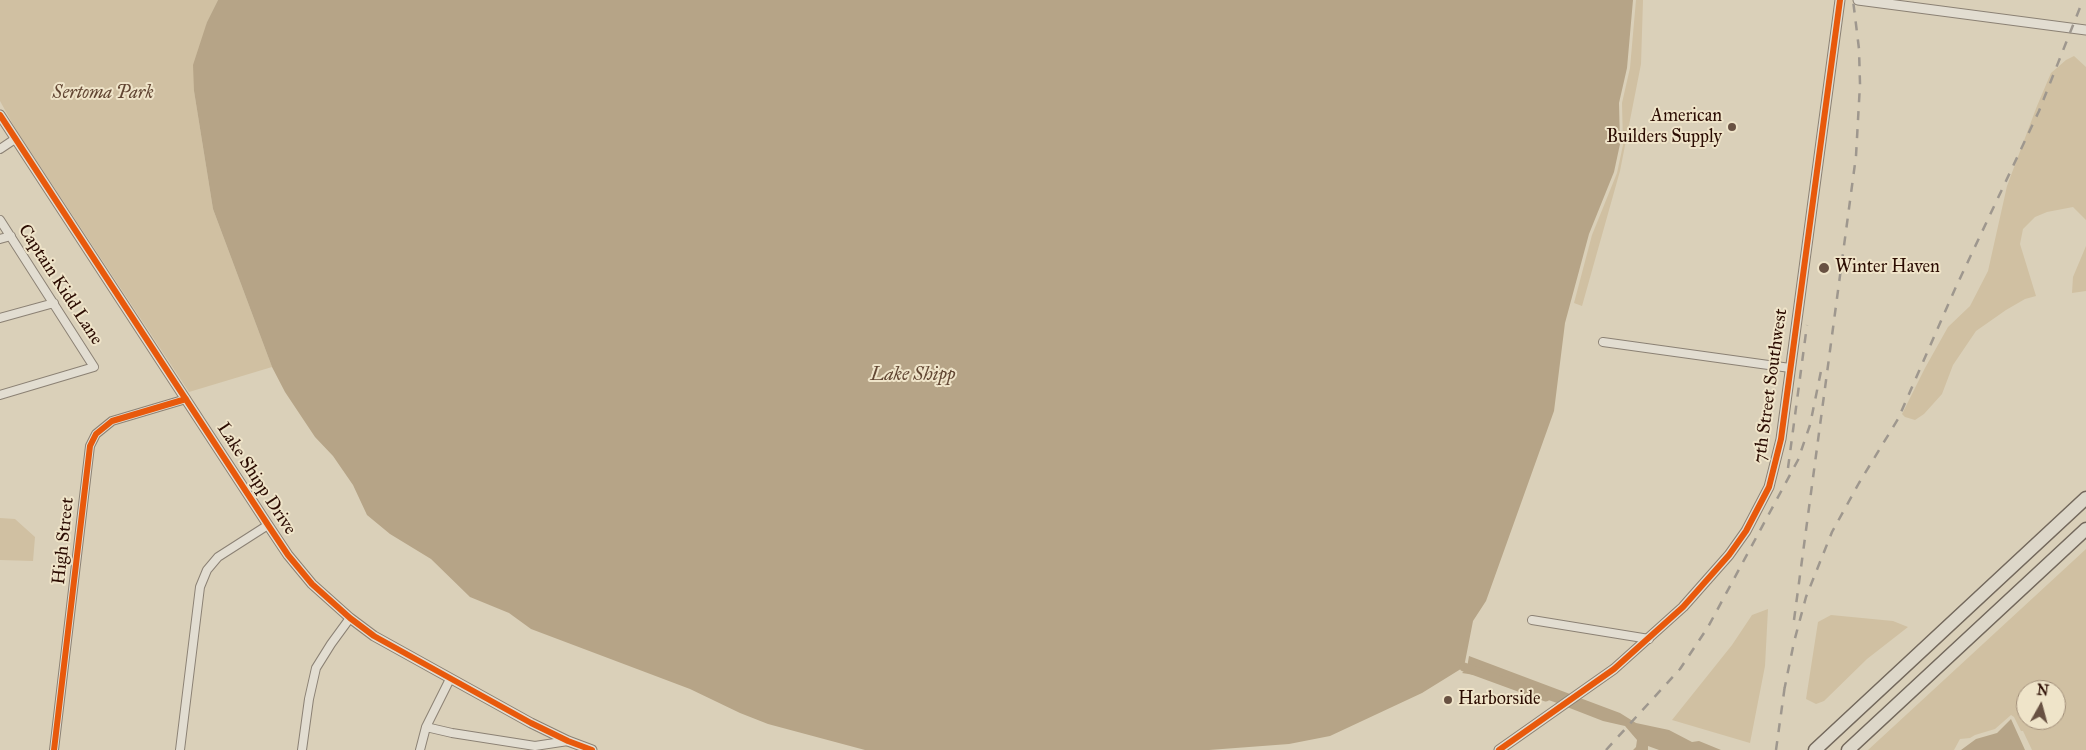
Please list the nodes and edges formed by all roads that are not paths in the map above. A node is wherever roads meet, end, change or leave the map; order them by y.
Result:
1 (1840, 0) edge
2 (1858, 0) edge
3 (1875, 1) edge
4 (2086, 30) edge
5 (0, 115) edge
6 (15, 139) junction
7 (0, 149) edge
8 (0, 220) edge
9 (11, 236) junction
10 (0, 239) edge
11 (54, 303) junction
12 (0, 318) edge
13 (1603, 342) dead end
14 (1790, 368) junction
15 (0, 395) edge
16 (186, 399) junction
17 (2086, 498) edge
18 (268, 525) junction
19 (2086, 529) edge
20 (350, 618) junction
21 (1532, 620) dead end
22 (1649, 639) junction
23 (450, 679) junction
24 (426, 727) junction
25 (568, 741) junction
26 (54, 750) edge
27 (180, 750) edge
28 (302, 750) edge
29 (420, 750) edge
30 (592, 750) edge
31 (1500, 750) edge
32 (1815, 750) edge
33 (1848, 750) edge

1 - 14 street, 7th Street Southwest
2 - 3 street
3 - 4 street
5 - 6 street, Lake Shipp Drive
6 - 7 street
6 - 16 street, Lake Shipp Drive
8 - 9 street, Captain Kidd Lane
9 - 10 street
9 - 11 street, Captain Kidd Lane
11 - 12 street
11 - 15 street, Captain Kidd Lane
13 - 14 street
14 - 22 street, 7th Street Southwest
16 - 18 street, Lake Shipp Drive
16 - 26 street, High Street
17 - 32 highway
18 - 20 street, Lake Shipp Drive
18 - 27 street
19 - 33 highway
20 - 23 street, Lake Shipp Drive
20 - 28 street
21 - 22 street
22 - 31 street, 7th Street Southwest
23 - 24 street
23 - 25 street, Lake Shipp Drive
24 - 25 street
24 - 29 street
25 - 30 street, Lake Shipp Drive

